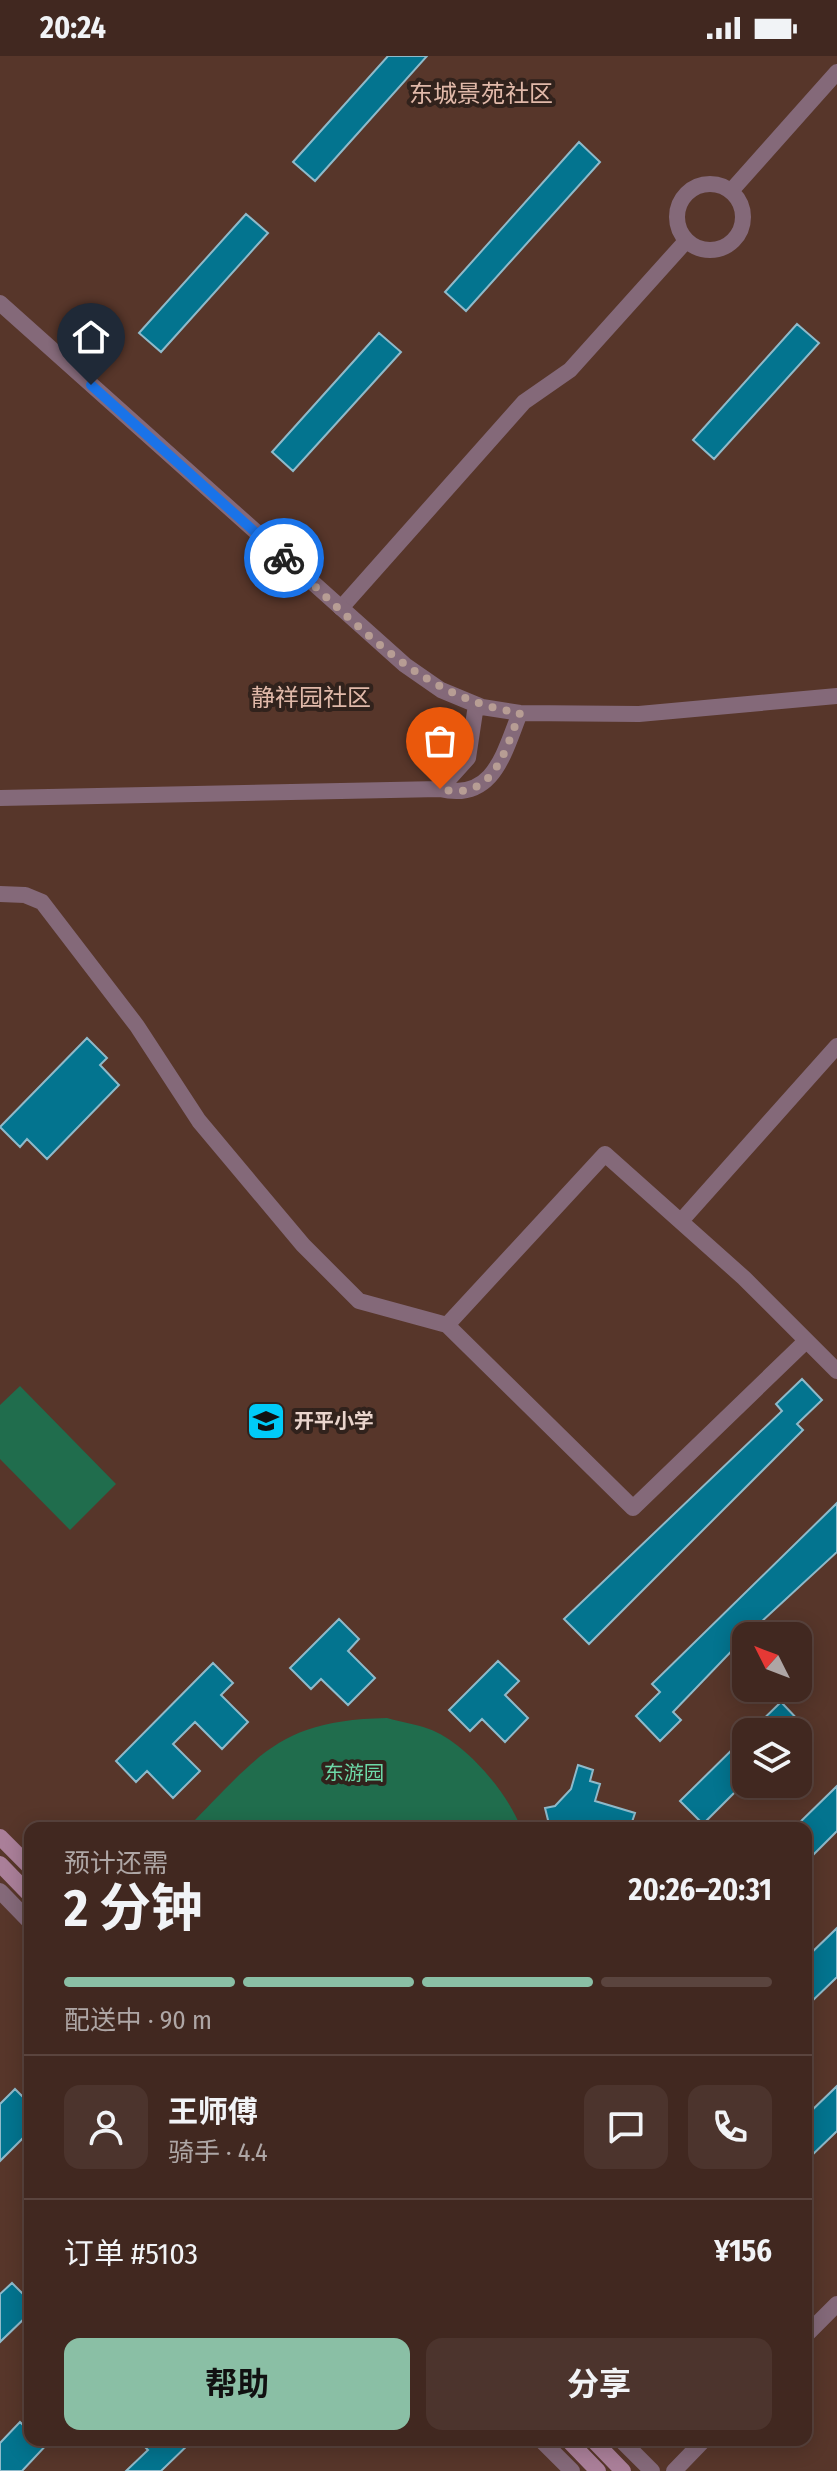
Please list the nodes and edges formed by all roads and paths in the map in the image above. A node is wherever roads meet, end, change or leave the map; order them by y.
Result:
1 (837, 72) edge
2 (731, 191) junction
3 (686, 241) junction
4 (0, 303) edge
5 (341, 608) junction
6 (837, 696) edge
7 (476, 705) junction
8 (520, 713) junction
9 (440, 789) junction
10 (0, 798) edge
11 (0, 894) edge
12 (837, 1046) edge
13 (681, 1221) junction
14 (447, 1325) junction
15 (806, 1341) junction
16 (837, 1371) edge
17 (0, 1837) edge
18 (24, 1858) edge
19 (24, 1863) edge
20 (3, 1874) edge
21 (24, 1890) edge
22 (0, 1891) edge
23 (24, 1916) edge
24 (837, 2304) edge
25 (812, 2329) edge
26 (547, 2446) edge
27 (574, 2446) edge
28 (599, 2446) edge
29 (627, 2446) edge
30 (698, 2446) edge
31 (572, 2471) edge
32 (598, 2471) edge
33 (623, 2471) edge
34 (652, 2471) edge
35 (674, 2471) edge

1 - 2 street
2 - 3 street
2 - 3 street
3 - 5 street
4 - 5 street
5 - 7 street
6 - 8 street
7 - 8 street
7 - 9 street
8 - 9 street
9 - 10 street
11 - 14 street
12 - 13 street
13 - 14 street
13 - 15 street
14 - 15 street
15 - 16 street
17 - 18 main road
19 - 20 main road
20 - 21 main road
22 - 23 street
24 - 25 street
26 - 31 street
27 - 32 main road
28 - 33 main road
29 - 34 street
30 - 35 street

